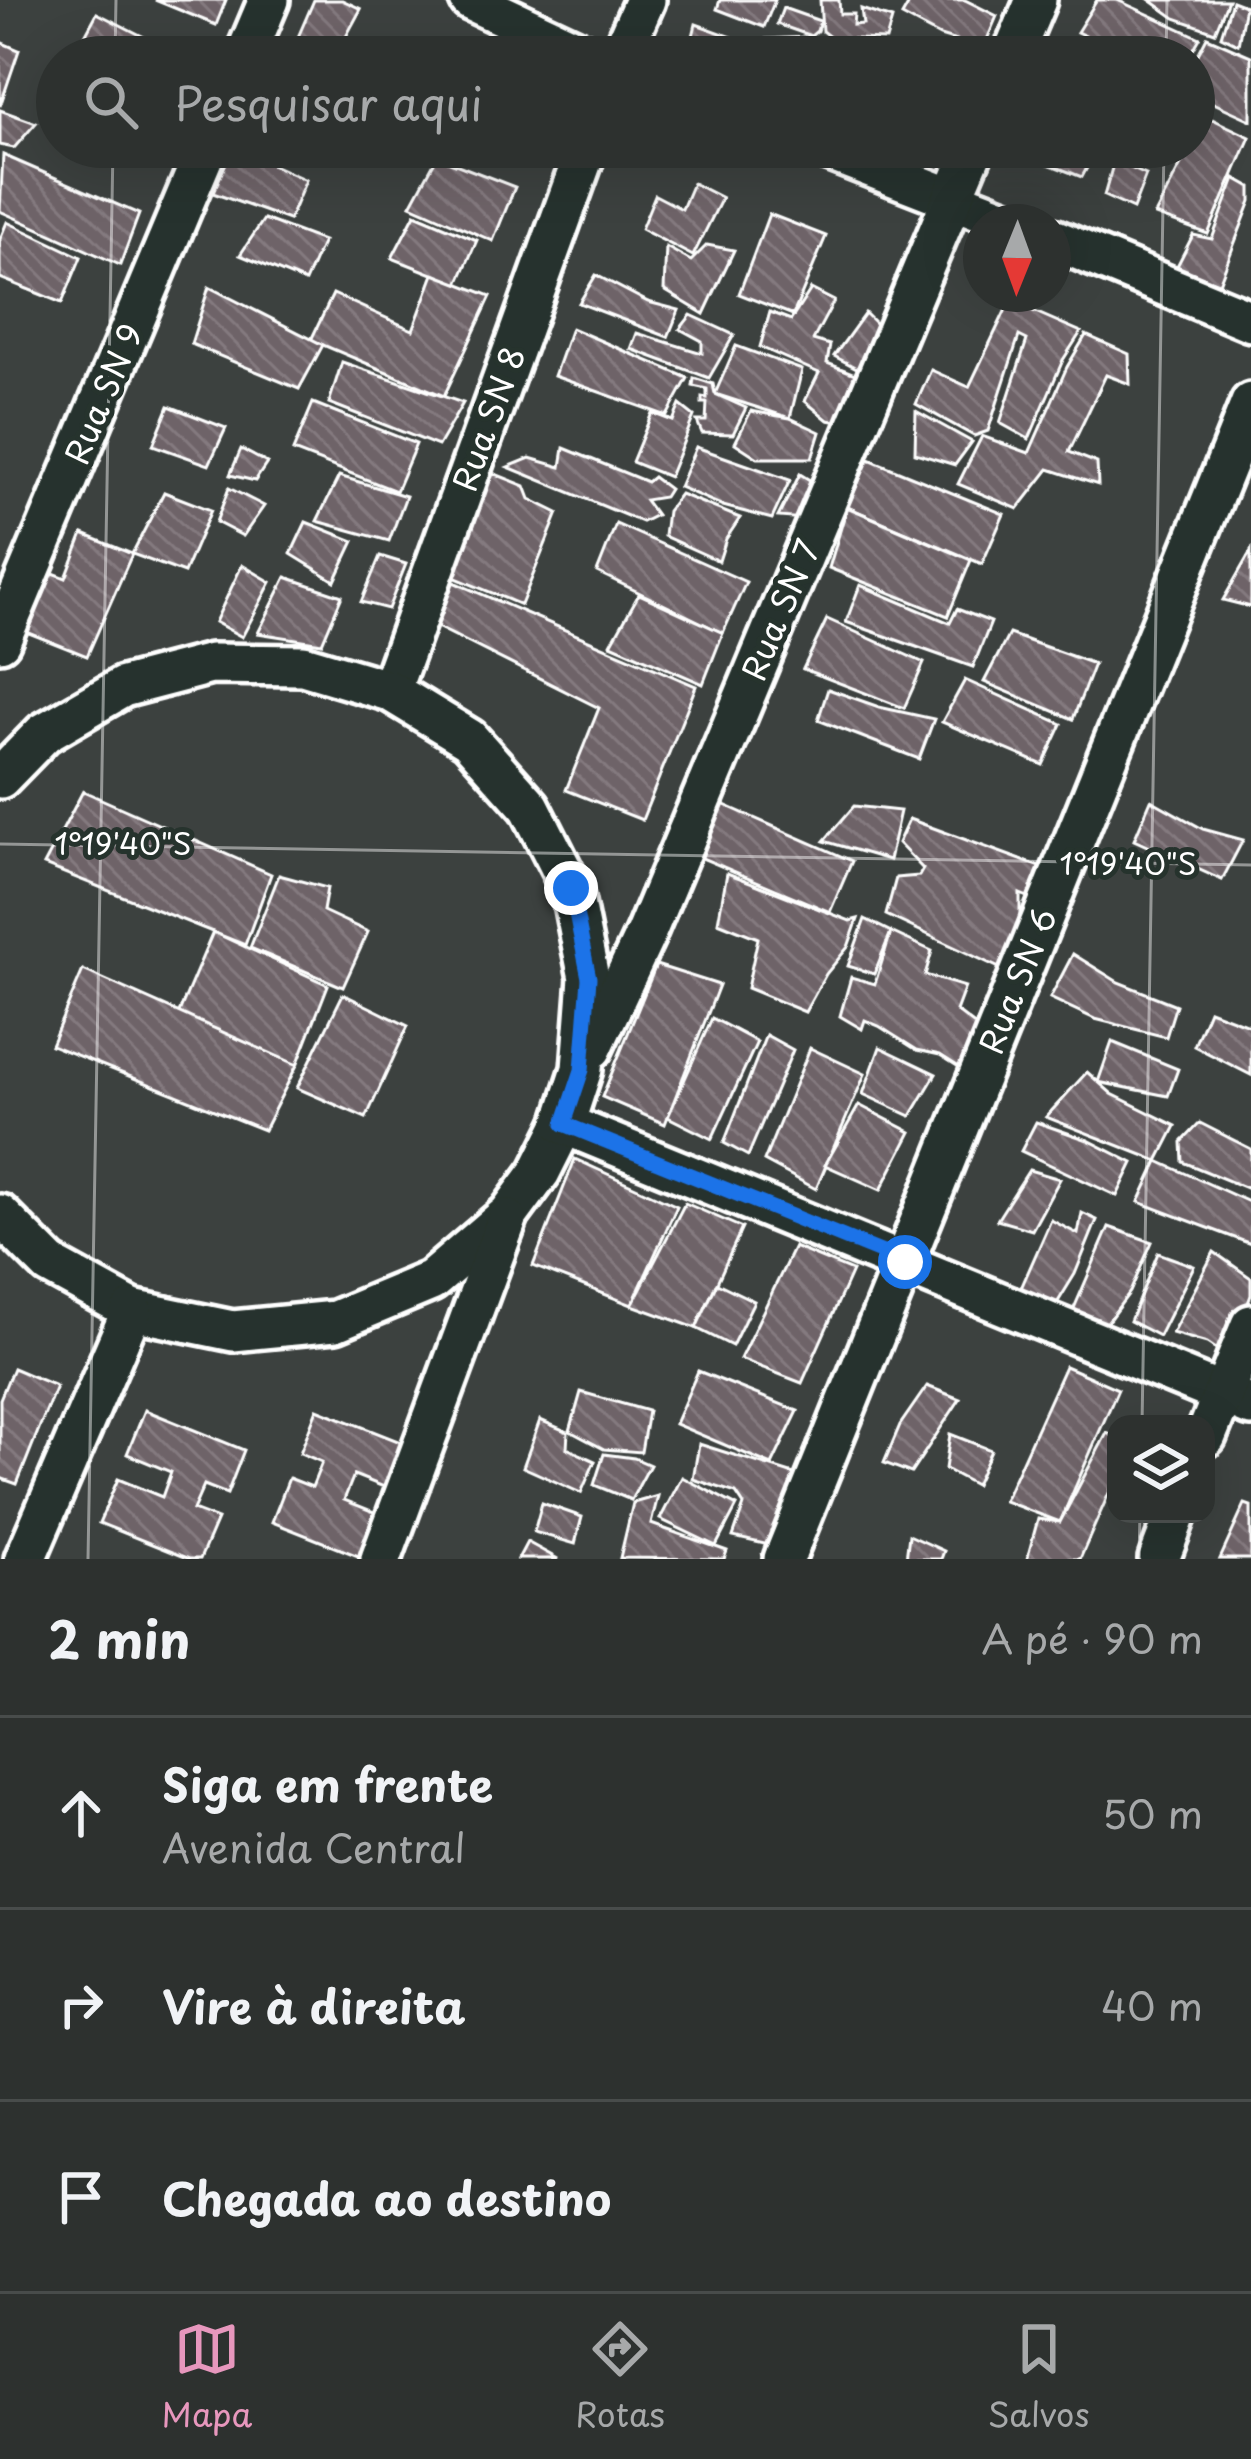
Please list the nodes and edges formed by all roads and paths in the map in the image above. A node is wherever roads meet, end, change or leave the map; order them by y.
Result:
1 (269, 0) edge
2 (470, 0) edge
3 (645, 0) edge
4 (1036, 0) edge
5 (254, 36) edge
6 (546, 36) edge
7 (629, 36) edge
8 (1021, 36) edge
9 (198, 168) edge
10 (579, 168) edge
11 (875, 168) edge
12 (965, 168) edge
13 (953, 198) junction
14 (968, 204) edge
15 (1071, 246) edge
16 (1251, 321) edge
17 (1251, 404) edge
18 (0, 641) edge
19 (390, 691) junction
20 (0, 778) edge
21 (582, 1070) junction
22 (564, 1124) junction
23 (509, 1214) junction
24 (0, 1215) edge
25 (905, 1262) junction
26 (132, 1310) junction
27 (1251, 1325) edge
28 (1237, 1400) edge
29 (1215, 1426) edge
30 (1173, 1523) edge
31 (25, 1559) edge
32 (381, 1559) edge
33 (784, 1559) edge
34 (1159, 1559) edge

1 - 5 street
2 - 6 street
3 - 7 street
4 - 8 street
9 - 18 street, Rua SN 9
10 - 19 street, Rua SN 8
11 - 13 street
12 - 13 street, Rua SN 7
13 - 14 street
13 - 21 street, Rua SN 7
15 - 16 street
17 - 25 street, Rua SN 6
19 - 20 street
19 - 21 street
21 - 22 street
22 - 23 street
22 - 25 street
23 - 26 street
23 - 32 street
24 - 26 street
25 - 28 street
25 - 33 street, Rua SN 6
26 - 31 street
27 - 28 street
28 - 29 street
30 - 34 street

